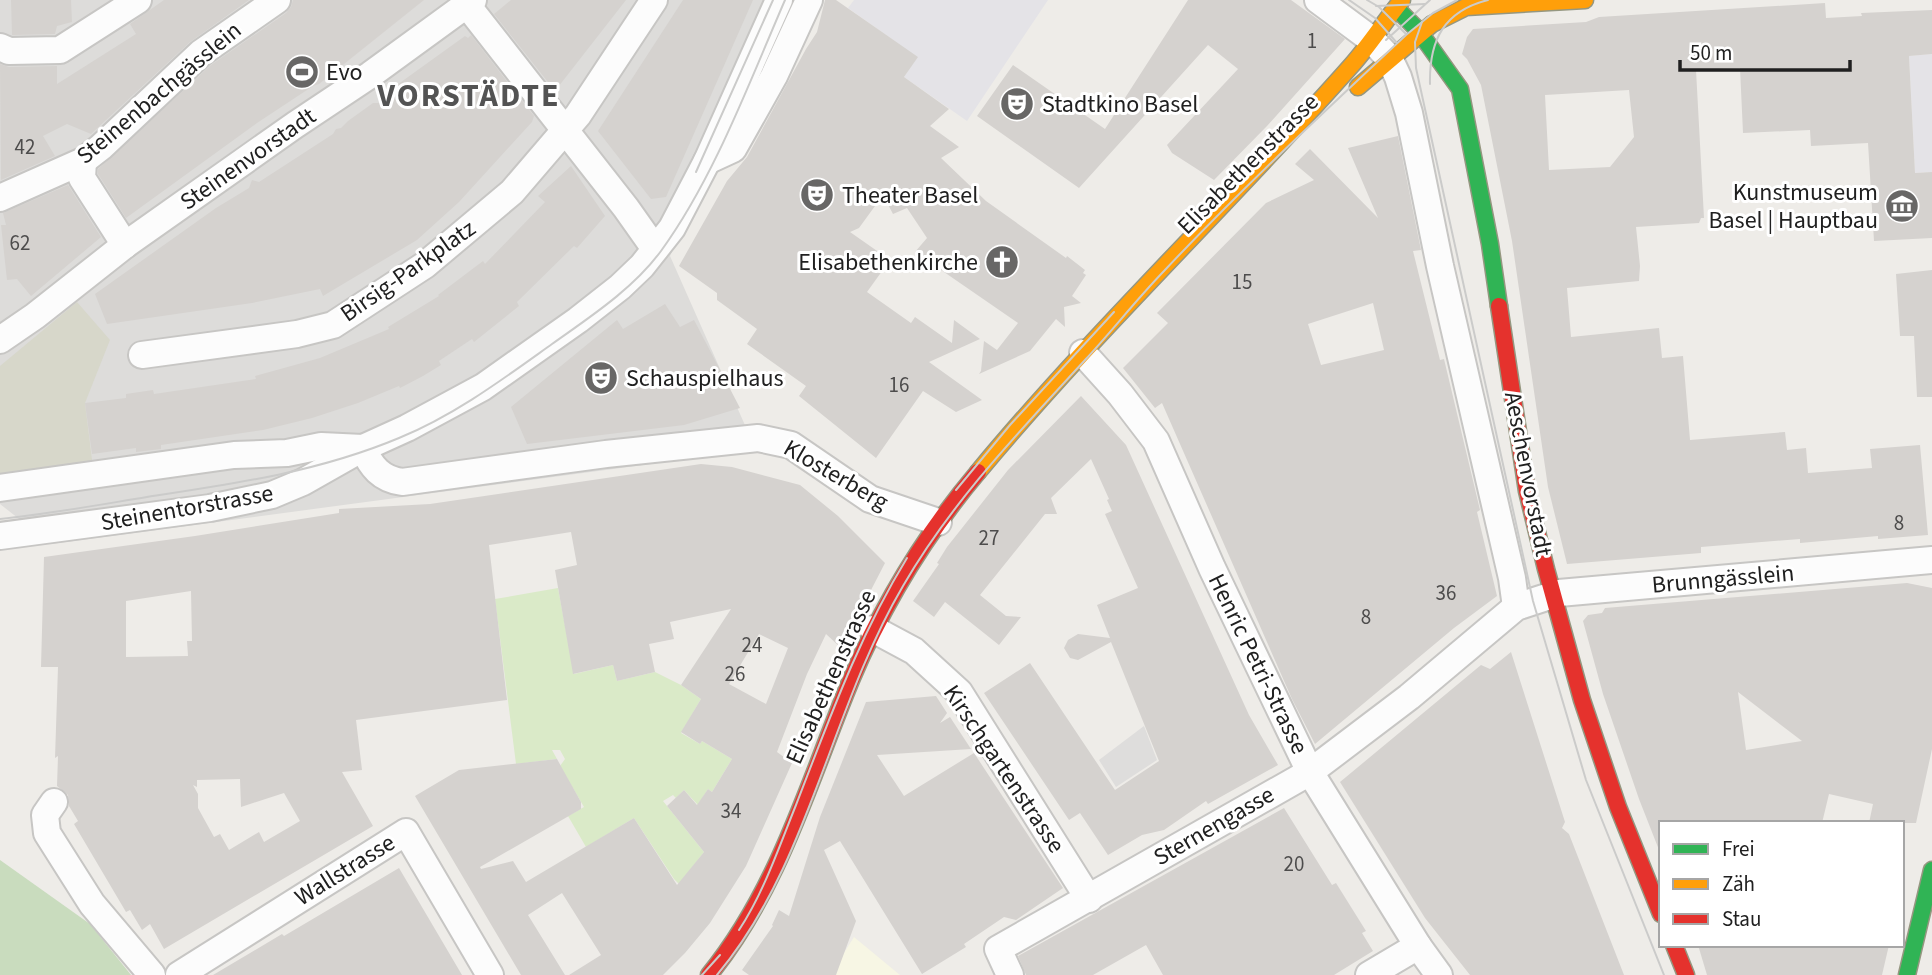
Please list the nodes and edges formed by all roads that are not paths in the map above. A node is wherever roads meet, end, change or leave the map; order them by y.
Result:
1 (138, 0) edge
2 (277, 0) edge
3 (654, 0) edge
4 (779, 0) edge
5 (809, 0) edge
6 (1318, 0) edge
7 (1584, 0) edge
8 (470, 3) edge
9 (1399, 4) edge
10 (1420, 33) junction
11 (0, 47) edge
12 (1381, 50) junction
13 (565, 130) junction
14 (83, 161) junction
15 (707, 161) junction
16 (0, 198) edge
17 (125, 245) junction
18 (655, 249) junction
19 (10, 333) edge
20 (1083, 353) junction
21 (142, 355) dead end
22 (363, 448) junction
23 (0, 488) edge
24 (938, 522) junction
25 (0, 536) edge
26 (1932, 560) edge
27 (1552, 595) junction
28 (1516, 607) junction
29 (873, 629) junction
30 (1310, 772) junction
31 (54, 802) dead end
32 (1932, 870) edge
33 (1088, 898) junction
34 (1659, 909) edge
35 (1418, 946) junction
36 (1675, 947) edge
37 (1909, 973) edge
38 (152, 975) edge
39 (178, 975) edge
40 (490, 975) edge
41 (709, 975) edge
42 (1010, 975) edge
43 (1369, 975) edge
44 (1439, 975) edge
45 (1686, 975) edge

1 - 11 street
2 - 14 street, Steinenbachgässlein
3 - 13 street, Birsig-Parkplatz
4 - 15 street, Steinentorstrasse
5 - 15 street
6 - 12 street
7 - 10 street, Elisabethenstrasse
8 - 13 street
8 - 17 street, Steinenvorstadt
9 - 10 street, Aeschenvorstadt
9 - 12 street, Elisabethenstrasse
10 - 12 street, Elisabethenstrasse
10 - 27 street, Aeschenvorstadt
12 - 20 street, Elisabethenstrasse
12 - 20 street, Elisabethenstrasse
12 - 28 street, Aeschenvorstadt
13 - 18 street
13 - 21 street, Birsig-Parkplatz
14 - 16 street, Steinenbachgässlein
14 - 17 street
15 - 18 street, Steinentorstrasse
17 - 19 street, Steinenvorstadt
18 - 22 street, Steinentorstrasse
20 - 24 street, Elisabethenstrasse
20 - 30 street, Henric Petri-Strasse
22 - 23 street, Steinentorstrasse
22 - 24 street, Klosterberg
22 - 25 street, Steinentorstrasse
24 - 29 street, Elisabethenstrasse
26 - 27 street, Brunngässlein
27 - 28 street, Brunngässlein
27 - 34 street, Aeschenvorstadt
28 - 30 street, Sternengasse
29 - 33 street, Kirschgartenstrasse
29 - 41 street, Elisabethenstrasse
30 - 33 street, Sternengasse
30 - 35 street, Henric Petri-Strasse
31 - 38 street
32 - 37 street
33 - 42 street, Sternengasse
35 - 43 street
35 - 44 street, Henric Petri-Strasse
36 - 45 street
39 - 40 street, Wallstrasse

